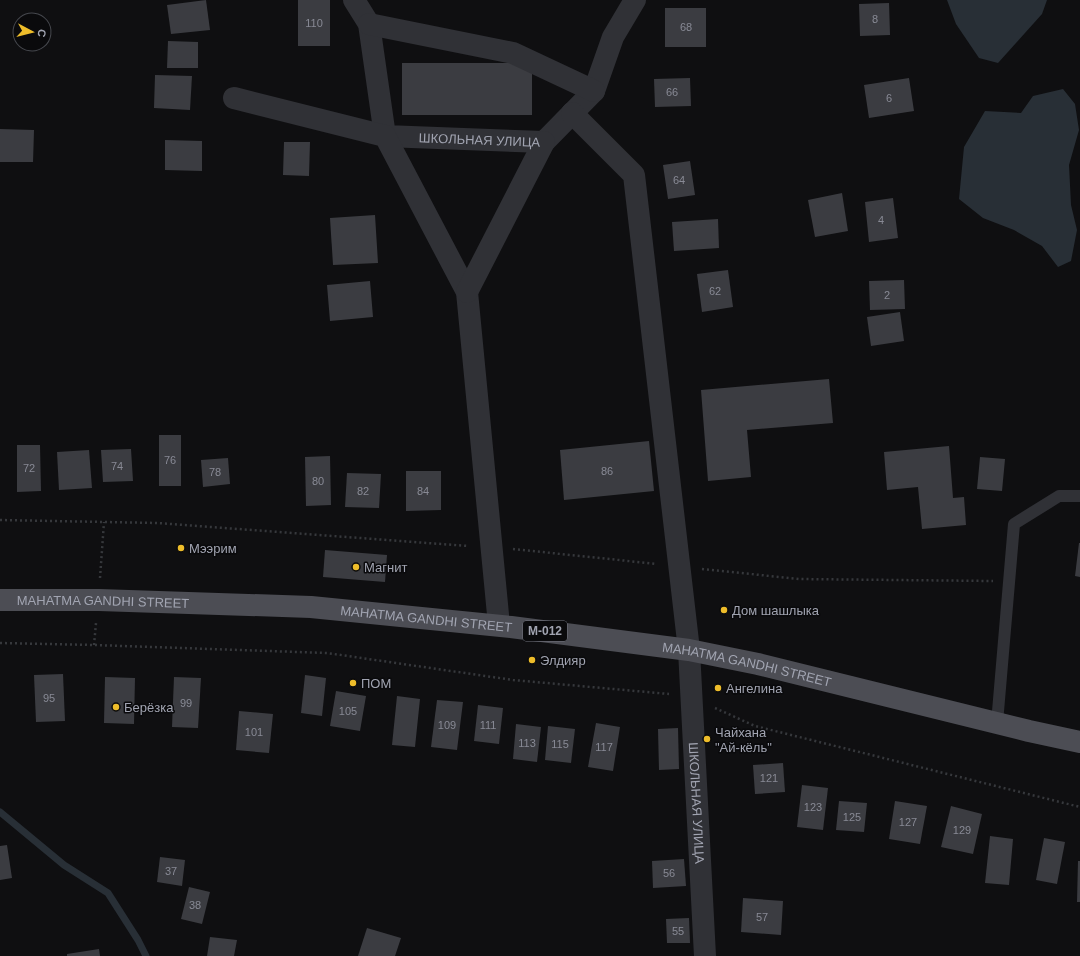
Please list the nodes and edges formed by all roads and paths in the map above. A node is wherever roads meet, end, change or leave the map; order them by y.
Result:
1 (354, 0) edge
2 (635, 0) edge
3 (368, 24) junction
4 (594, 91) junction
5 (234, 98) dead end
6 (572, 113) junction
7 (385, 136) junction
8 (544, 142) junction
9 (467, 292) junction
10 (1080, 496) edge
11 (0, 600) edge
12 (499, 625) junction
13 (0, 643) edge
14 (689, 650) junction
15 (691, 696) junction
16 (997, 723) junction
17 (1080, 742) edge
18 (1080, 807) edge
19 (705, 956) edge

1 - 3 street
2 - 4 street, ШКОЛЬНАЯ УЛИЦА
3 - 4 street
3 - 7 street
4 - 6 street, ШКОЛЬНАЯ УЛИЦА
5 - 7 street, ШКОЛЬНАЯ УЛИЦА
6 - 8 street, ШКОЛЬНАЯ УЛИЦА
6 - 14 street, ШКОЛЬНАЯ УЛИЦА
7 - 8 street, ШКОЛЬНАЯ УЛИЦА
7 - 9 street
8 - 9 street
9 - 12 street
10 - 16 lane
11 - 12 main road, MAHATMA GANDHI STREET / М-012
12 - 14 main road, MAHATMA GANDHI STREET / М-012
13 - 15 path
14 - 15 street, ШКОЛЬНАЯ УЛИЦА
14 - 16 main road, MAHATMA GANDHI STREET / М-012
15 - 18 path
15 - 19 street, ШКОЛЬНАЯ УЛИЦА
16 - 17 main road, MAHATMA GANDHI STREET / М-012

